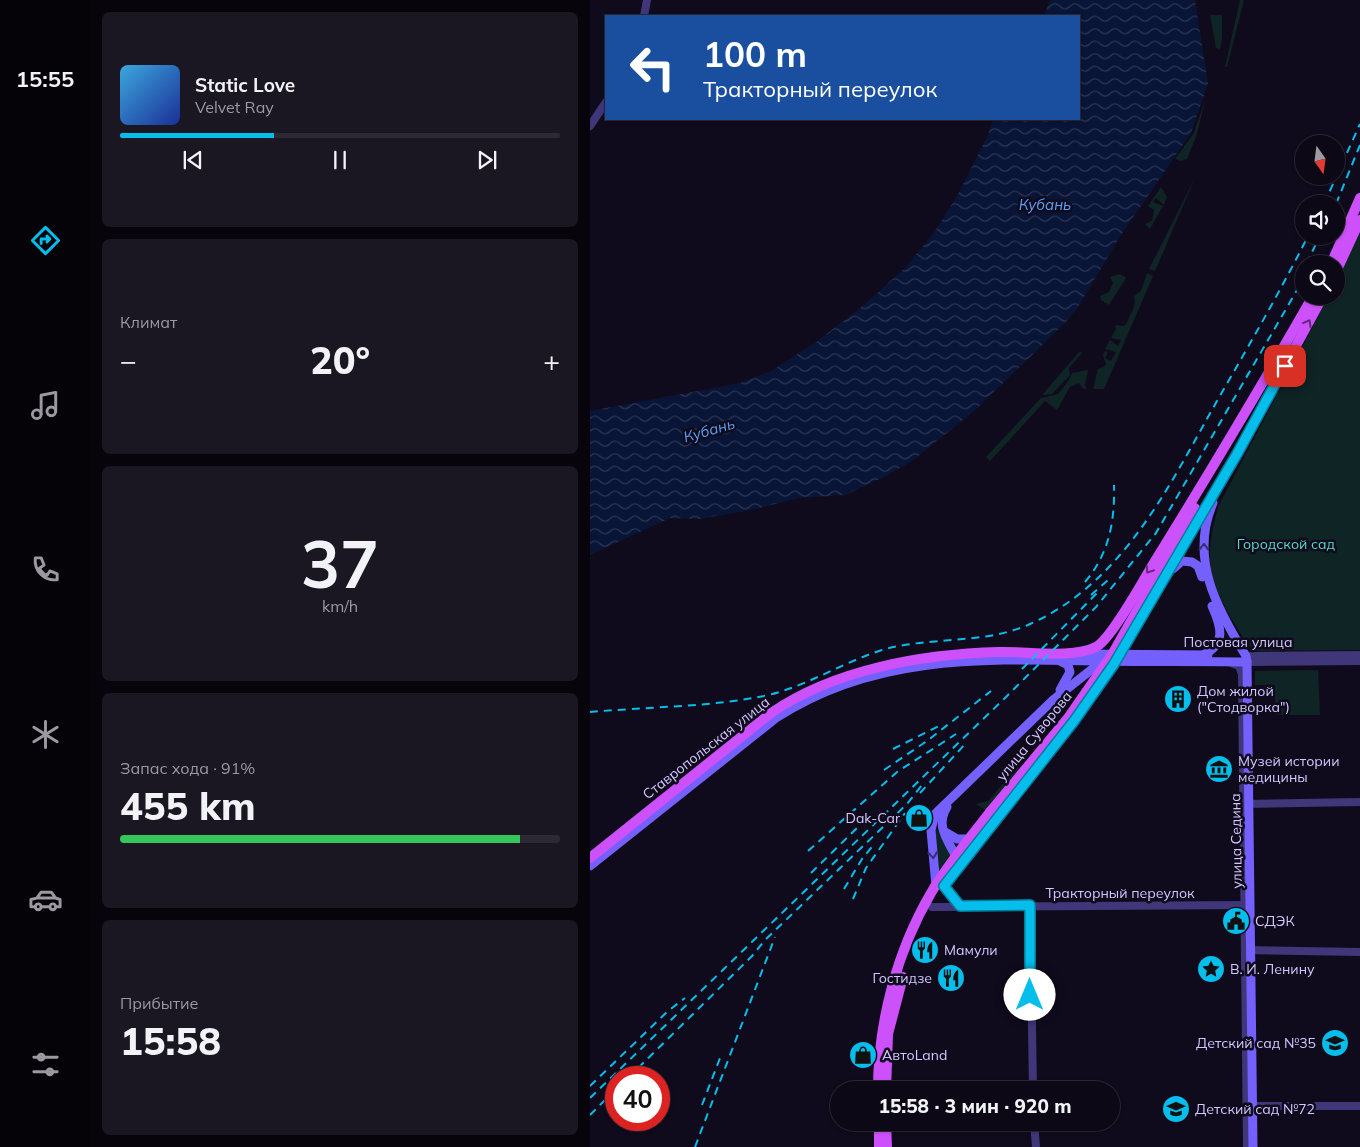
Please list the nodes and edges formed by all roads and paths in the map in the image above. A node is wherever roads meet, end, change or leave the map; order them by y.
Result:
1 (647, 0) edge
2 (644, 15) edge
3 (605, 104) edge
4 (590, 126) edge
5 (1360, 198) edge
6 (1360, 220) edge
7 (1335, 255) edge
8 (1344, 255) edge
9 (1307, 305) edge
10 (1318, 305) edge
11 (1248, 410) junction
12 (1225, 473) junction
13 (1162, 579) junction
14 (1069, 653) junction
15 (1115, 655) joint
16 (1202, 655) junction
17 (1360, 655) edge
18 (1246, 659) junction
19 (1053, 660) junction
20 (1221, 661) junction
21 (1360, 661) edge
22 (1102, 662) junction
23 (1134, 662) joint
24 (1052, 700) junction
25 (1360, 802) edge
26 (1246, 804) junction
27 (993, 815) junction
28 (936, 823) junction
29 (945, 832) junction
30 (969, 839) junction
31 (590, 858) edge
32 (958, 860) junction
33 (590, 866) edge
34 (940, 886) junction
35 (1030, 905) junction
36 (1247, 905) junction
37 (960, 906) junction
38 (932, 907) junction
39 (1247, 950) junction
40 (1360, 952) edge
41 (878, 1081) edge
42 (886, 1081) edge
43 (1033, 1081) edge
44 (1249, 1106) junction
45 (1360, 1106) edge
46 (878, 1131) edge
47 (886, 1131) edge
48 (1035, 1131) edge
49 (879, 1147) edge
50 (887, 1147) edge
51 (1036, 1147) edge
52 (1247, 1147) edge
53 (1253, 1147) edge

1 - 2 street
3 - 4 street
5 - 7 main road
6 - 8 main road
9 - 11 main road, улица Суворова
12 -> 10 main road, улица Суворова
11 - 13 main road, улица Суворова
11 -> 14 main road, улица Суворова
12 - 13 main road, улица Суворова
18 -> 12 main road
13 - 16 main road
13 - 27 main road, улица Суворова, bridge
14 - 15 main road, Ставропольская улица
14 - 31 main road, Ставропольская улица
15 - 16 main road, Постовая улица
16 - 18 main road, Постовая улица
17 - 18 street, Постовая улица
18 - 20 main road, Постовая улица
18 - 21 street, Постовая улица
18 - 26 main road, улица Седина
19 - 22 main road, Ставропольская улица
19 - 24 main road
19 - 33 main road, Ставропольская улица
20 - 23 main road, Постовая улица
20 - 26 street, улица Седина
22 - 23 main road, Ставропольская улица
22 - 24 main road
24 - 28 main road, улица Суворова
25 - 26 street
26 - 36 main road, улица Седина
27 - 30 main road, улица Суворова
27 - 32 main road, улица Суворова
28 - 29 main road
28 -> 34 main road
29 - 30 main road
29 - 32 main road
30 - 32 main road, улица Суворова
32 - 34 main road, улица Суворова
34 - 37 street
34 - 38 main road, улица Суворова
34 - 41 main road, улица Суворова
35 - 36 street, Тракторный переулок
35 - 37 street, Тракторный переулок
35 - 43 street
36 - 39 main road, улица Седина
37 - 38 street, Тракторный переулок
38 - 42 main road, улица Суворова
39 - 40 street
39 - 44 main road, улица Седина
44 - 45 street
44 - 52 street, улица Седина
44 - 53 main road, улица Седина
46 - 49 main road
47 - 50 main road
48 - 51 street

